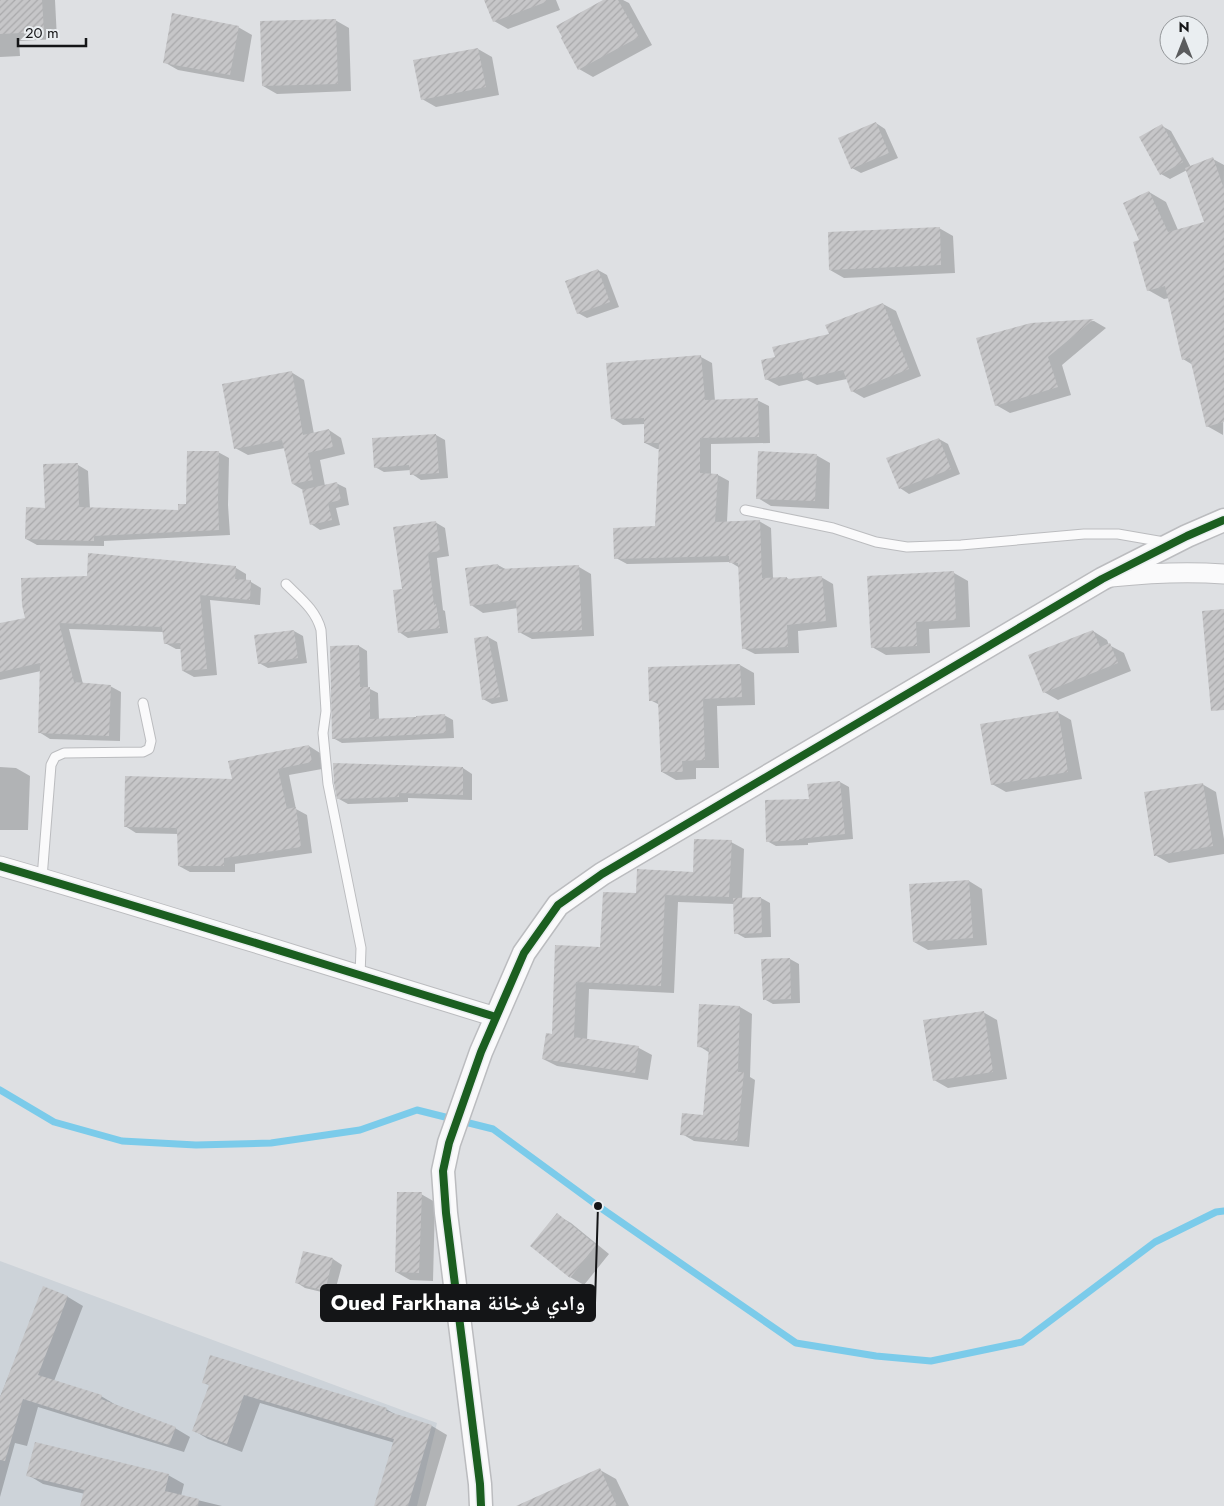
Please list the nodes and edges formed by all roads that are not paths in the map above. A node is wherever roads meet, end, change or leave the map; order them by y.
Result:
1 (745, 510) dead end
2 (1224, 520) edge
3 (1172, 544) junction
4 (1224, 574) edge
5 (1102, 578) junction
6 (286, 584) dead end
7 (144, 703) dead end
8 (0, 866) edge
9 (42, 878) junction
10 (360, 976) junction
11 (496, 1017) junction
12 (481, 1506) edge

1 - 3 lane
2 - 3 street
3 - 5 street
4 - 5 street
5 - 11 street
6 - 10 lane
7 - 9 lane
8 - 9 street
9 - 10 street
10 - 11 street
11 - 12 street

